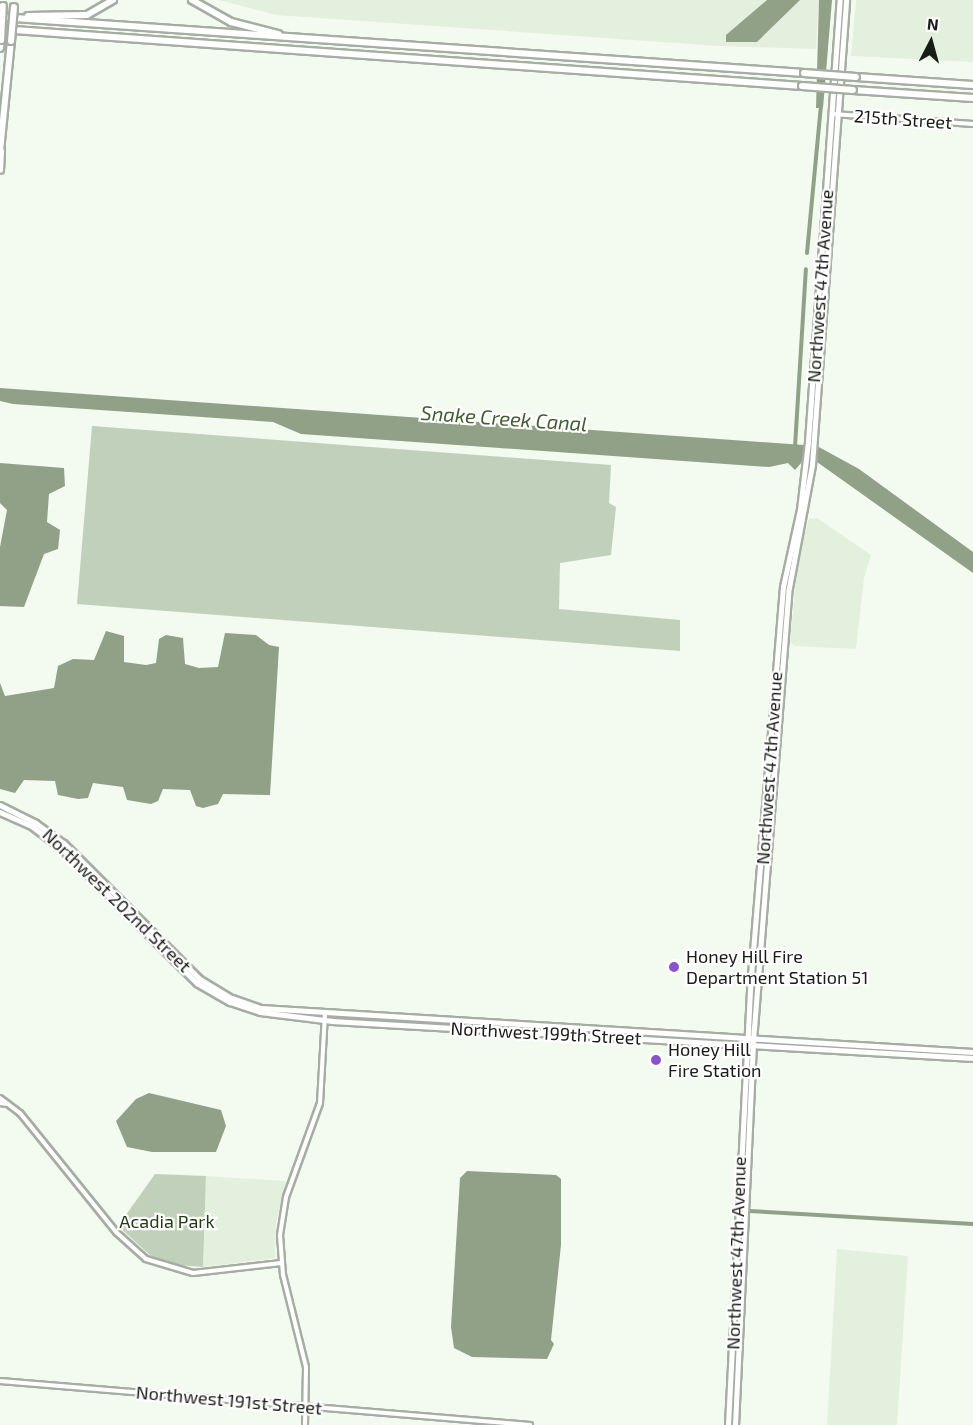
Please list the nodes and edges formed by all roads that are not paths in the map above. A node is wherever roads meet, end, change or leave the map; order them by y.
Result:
1 (113, 0) edge
2 (192, 0) edge
3 (840, 0) edge
4 (846, 0) edge
5 (4, 3) edge
6 (14, 4) edge
7 (0, 16) edge
8 (22, 18) junction
9 (0, 29) edge
10 (285, 37) junction
11 (1, 40) edge
12 (0, 48) edge
13 (973, 85) edge
14 (973, 98) edge
15 (836, 114) junction
16 (973, 124) edge
17 (1, 140) edge
18 (1, 151) edge
19 (0, 170) edge
20 (809, 464) junction
21 (767, 791) junction
22 (773, 802) junction
23 (0, 805) edge
24 (0, 812) edge
25 (770, 841) junction
26 (763, 846) junction
27 (755, 930) junction
28 (761, 941) junction
29 (231, 1000) junction
30 (325, 1014) junction
31 (324, 1020) junction
32 (746, 1038) junction
33 (754, 1039) junction
34 (746, 1046) junction
35 (753, 1046) junction
36 (973, 1052) edge
37 (973, 1059) edge
38 (0, 1100) edge
39 (740, 1161) junction
40 (746, 1169) junction
41 (281, 1263) junction
42 (734, 1329) junction
43 (740, 1340) junction
44 (732, 1363) junction
45 (738, 1372) junction
46 (0, 1381) edge
47 (306, 1407) junction
48 (305, 1425) edge
49 (530, 1425) edge
50 (728, 1425) edge
51 (735, 1425) edge

1 - 8 highway
2 - 10 highway
3 - 15 main road
4 - 15 main road
5 - 11 highway, bridge
6 - 17 highway, bridge
7 - 8 highway
8 - 10 highway
9 - 14 highway, bridge
10 - 13 highway, bridge
11 - 12 highway
15 - 16 street, 215th Street
15 - 20 main road, Northwest 47th Avenue
17 - 18 highway
18 - 19 main road
20 - 21 main road, Northwest 47th Avenue
20 - 22 main road, Northwest 47th Avenue
21 - 22 main road
21 - 26 main road, Northwest 47th Avenue
22 - 25 main road, Northwest 47th Avenue
23 - 29 main road, Northwest 202nd Street
24 - 29 main road, Northwest 202nd Street
25 - 26 main road
25 - 28 main road, Northwest 47th Avenue
26 - 27 main road, Northwest 47th Avenue
27 - 28 main road
27 - 32 main road, Northwest 47th Avenue
28 - 33 main road, Northwest 47th Avenue
29 - 30 main road, Northwest 199th Street
29 - 31 main road, Northwest 199th Street
30 - 31 street
30 - 32 main road, Northwest 199th Street
31 - 34 main road, Northwest 199th Street
31 - 41 street
32 - 33 main road, Northwest 199th Street
32 - 34 main road, Northwest 47th Avenue
33 - 35 main road, Northwest 47th Avenue
33 - 36 main road, Northwest 199th Street
34 - 35 main road, Northwest 199th Street
34 - 39 main road, Northwest 47th Avenue
35 - 37 main road, Northwest 199th Street
35 - 40 main road, Northwest 47th Avenue
38 - 41 street
39 - 40 main road
39 - 42 main road, Northwest 47th Avenue
40 - 43 main road, Northwest 47th Avenue
41 - 47 street
42 - 43 main road
42 - 44 main road, Northwest 47th Avenue
43 - 45 main road, Northwest 47th Avenue
44 - 45 main road
44 - 50 main road, Northwest 47th Avenue
45 - 51 main road, Northwest 47th Avenue
46 - 47 street, Northwest 191st Street
47 - 48 street
47 - 49 street, Northwest 191st Street

